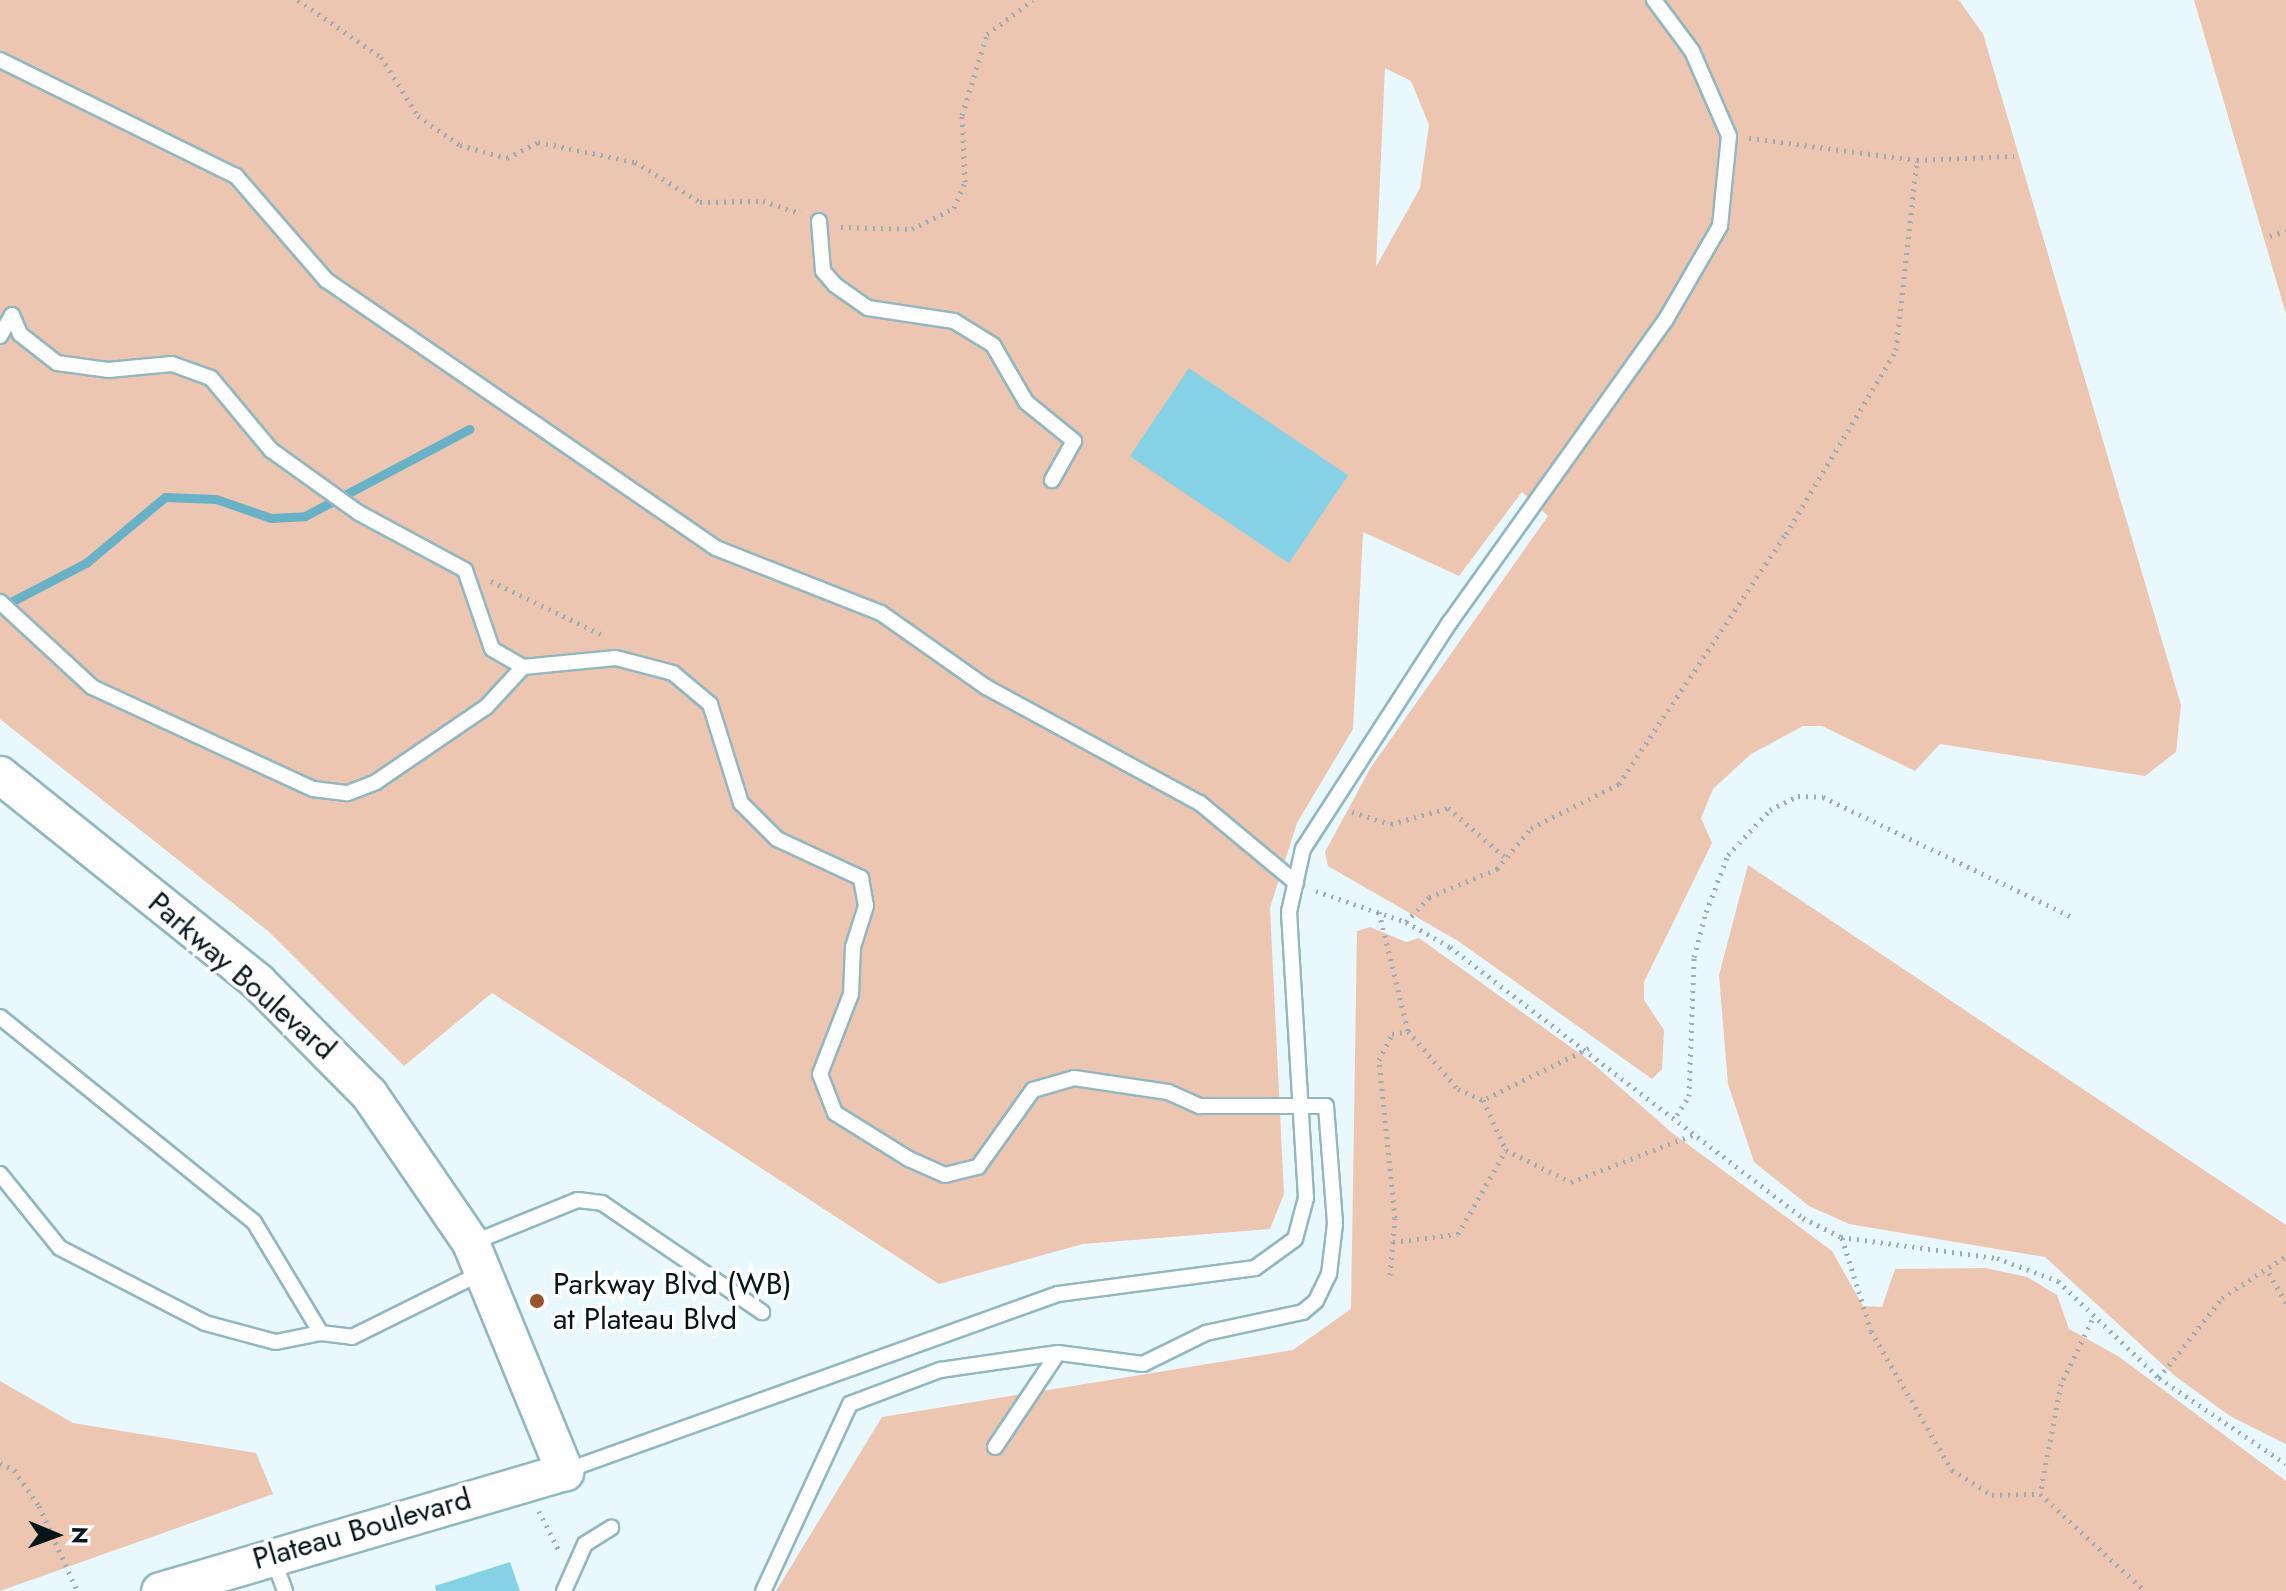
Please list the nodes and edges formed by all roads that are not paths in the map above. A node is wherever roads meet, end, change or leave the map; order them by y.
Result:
1 (1654, 0) edge
2 (0, 60) edge
3 (819, 221) road end
4 (0, 336) edge
5 (1052, 480) dead end
6 (0, 602) edge
7 (523, 667) junction
8 (0, 775) edge
9 (1296, 883) junction
10 (0, 1017) edge
11 (1296, 1104) junction
12 (0, 1174) edge
13 (478, 1257) junction
14 (762, 1312) dead end
15 (321, 1333) junction
16 (1058, 1353) junction
17 (995, 1447) dead end
18 (565, 1472) junction
19 (611, 1528) dead end
20 (271, 1554) junction
21 (160, 1591) edge
22 (285, 1591) edge
23 (564, 1591) edge
24 (763, 1591) edge

1 - 9 lane
2 - 9 lane
3 - 5 lane
4 - 7 lane
6 - 7 lane
7 - 11 lane
8 - 13 street, Parkway Boulevard
9 - 11 lane
10 - 15 lane
11 - 16 lane
11 - 18 lane
12 - 15 lane
13 - 14 lane
13 - 15 lane
13 - 18 street, Parkway Boulevard
16 - 17 lane
16 - 24 lane
18 - 20 street, Plateau Boulevard
19 - 23 lane
20 - 21 street, Plateau Boulevard
20 - 22 lane

